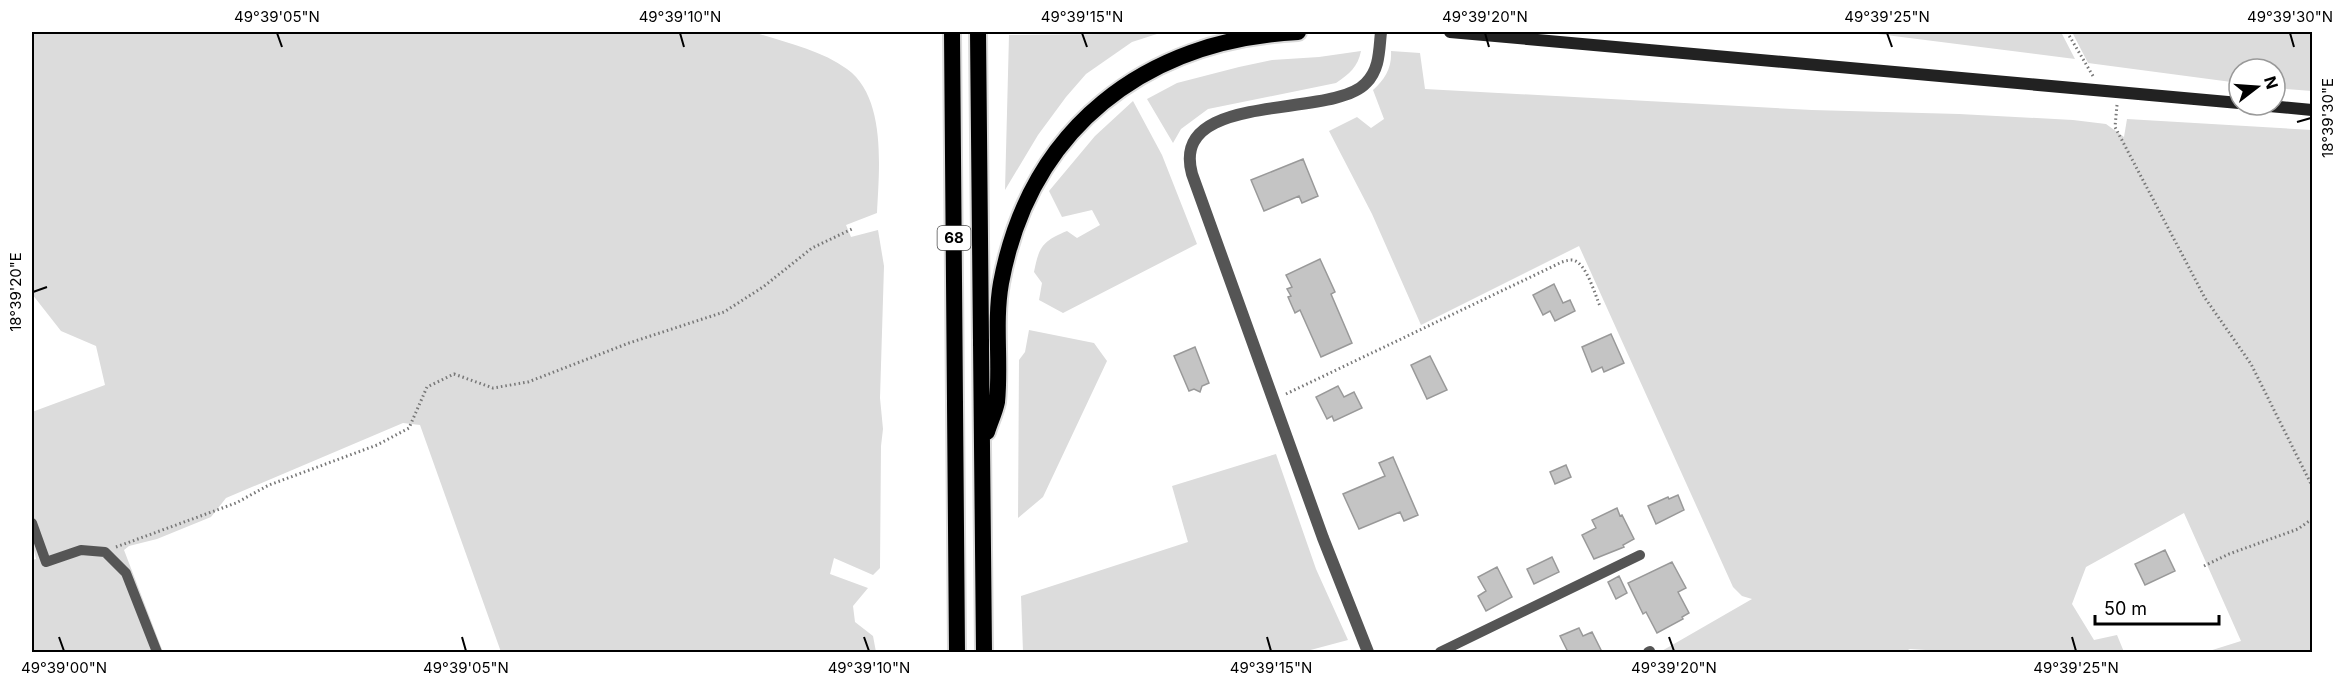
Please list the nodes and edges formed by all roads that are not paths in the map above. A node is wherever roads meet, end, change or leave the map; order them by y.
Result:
1 (952, 32) edge
2 (978, 32) edge
3 (1298, 32) edge
4 (1381, 32) edge
5 (1450, 32) edge
6 (2227, 102) edge
7 (2287, 108) edge
8 (2313, 110) edge
9 (982, 444) junction
10 (32, 523) edge
11 (1640, 555) dead end
12 (157, 652) edge
13 (957, 652) edge
14 (984, 652) edge
15 (1368, 652) edge
16 (1440, 652) edge

1 - 13 highway, 68
2 - 9 highway, 68
3 - 9 highway
4 - 15 street
5 - 6 main road
7 - 8 main road
9 - 14 highway, 68
10 - 12 lane
11 - 16 lane

